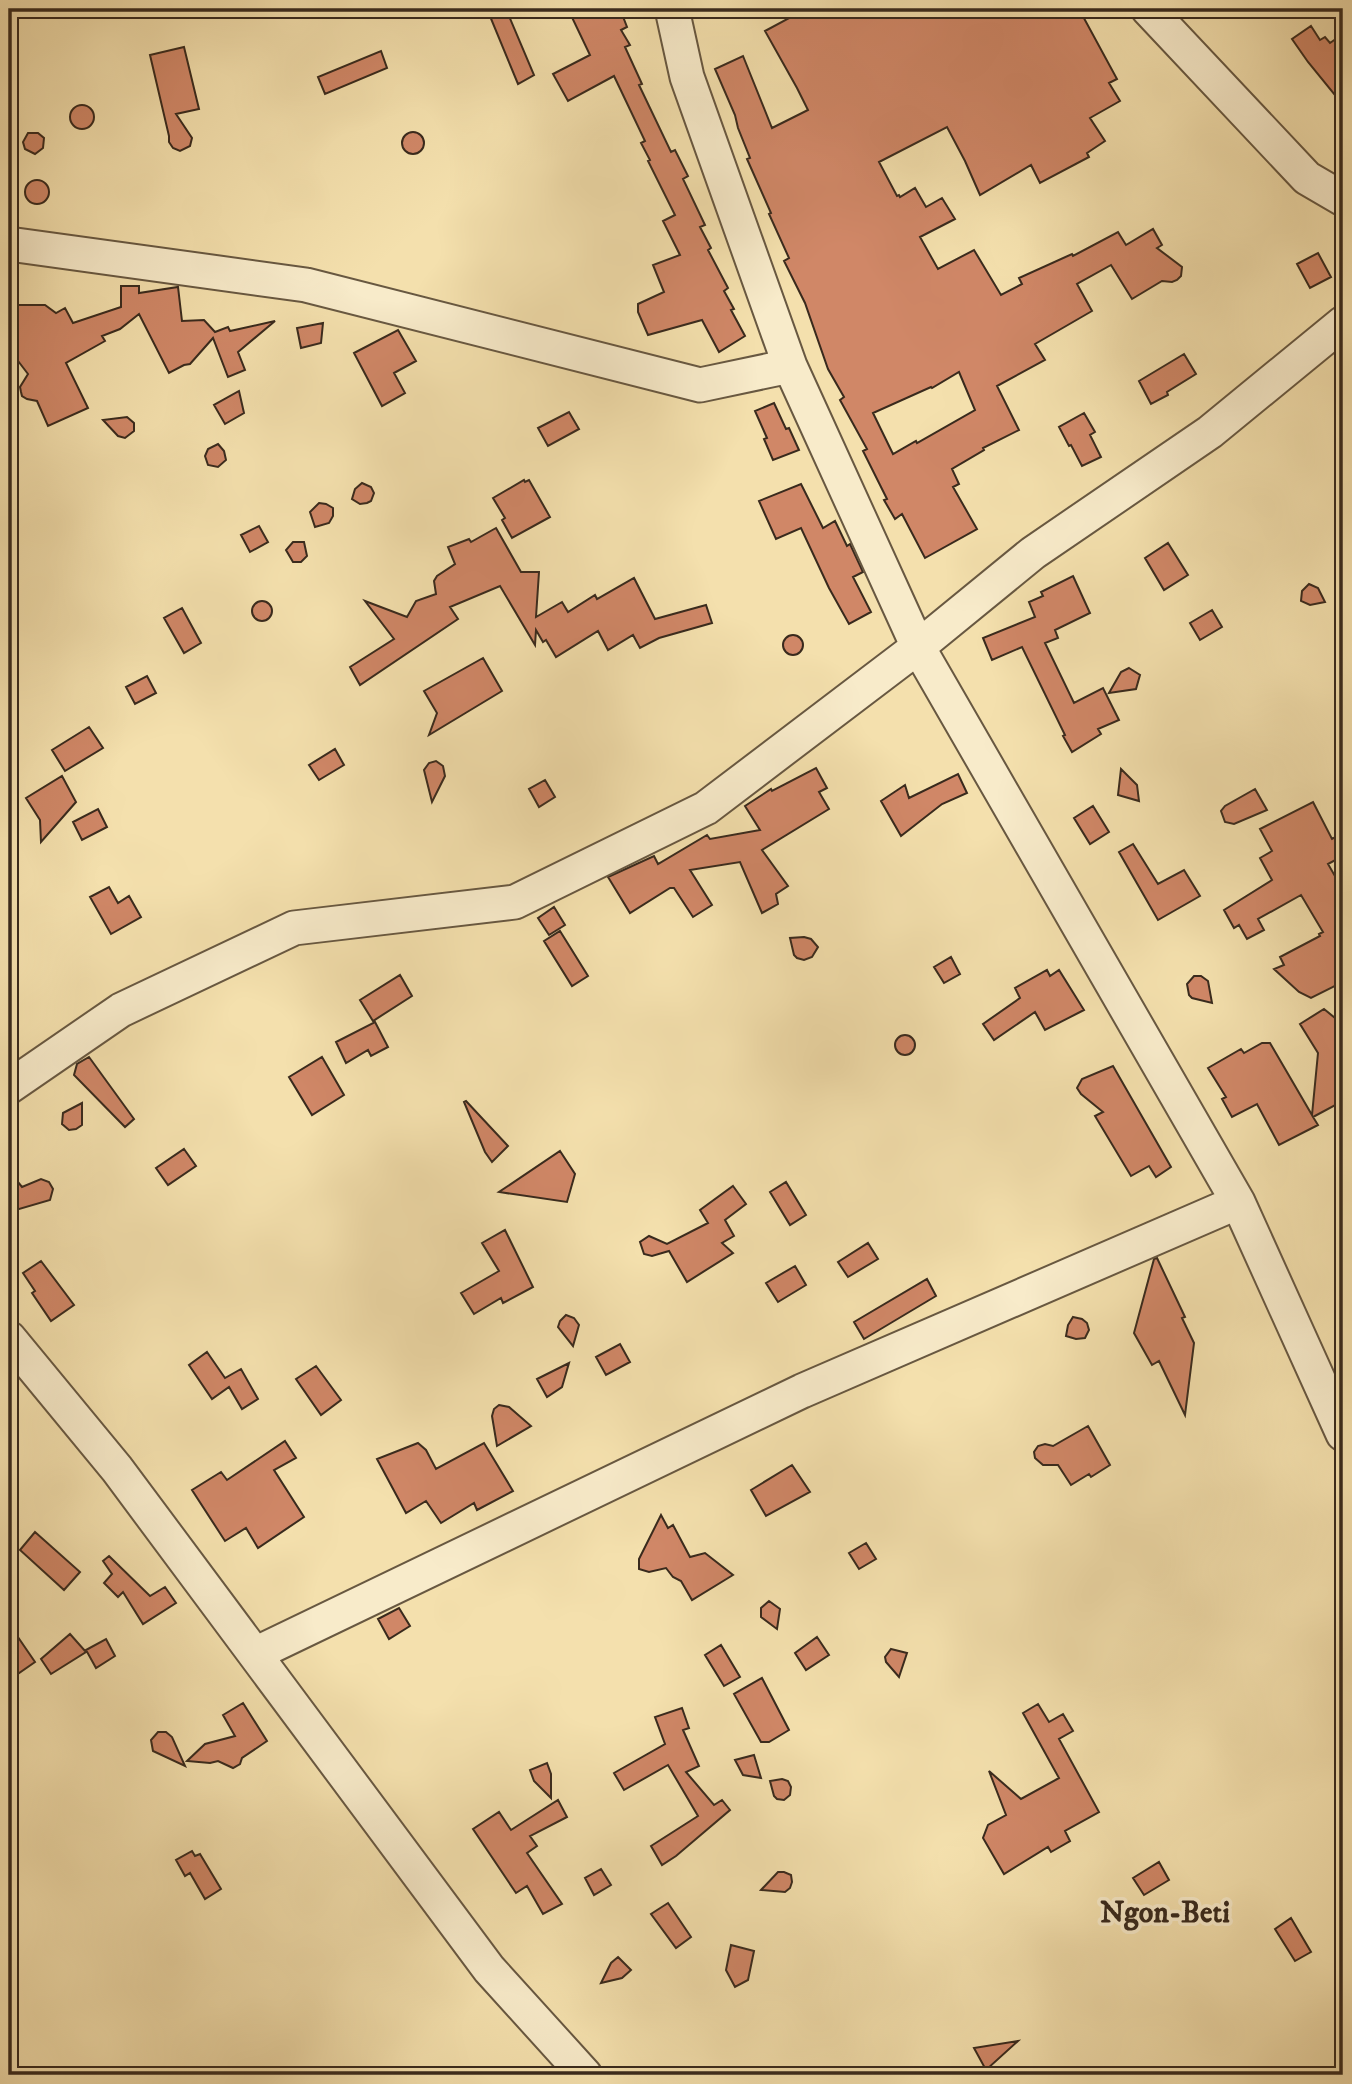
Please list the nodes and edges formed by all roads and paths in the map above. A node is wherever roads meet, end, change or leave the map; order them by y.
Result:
1 (672, 9) edge
2 (1148, 9) edge
3 (1343, 198) edge
4 (9, 244) edge
5 (1343, 323) edge
6 (790, 366) junction
7 (918, 647) junction
8 (9, 1087) edge
9 (1238, 1202) junction
10 (9, 1338) edge
11 (1343, 1434) edge
12 (255, 1654) junction
13 (585, 2075) edge

1 - 6 street
2 - 3 street
4 - 6 street
5 - 7 street
6 - 7 street
7 - 8 street
7 - 9 street
9 - 11 street
9 - 12 street
10 - 12 street
12 - 13 street

